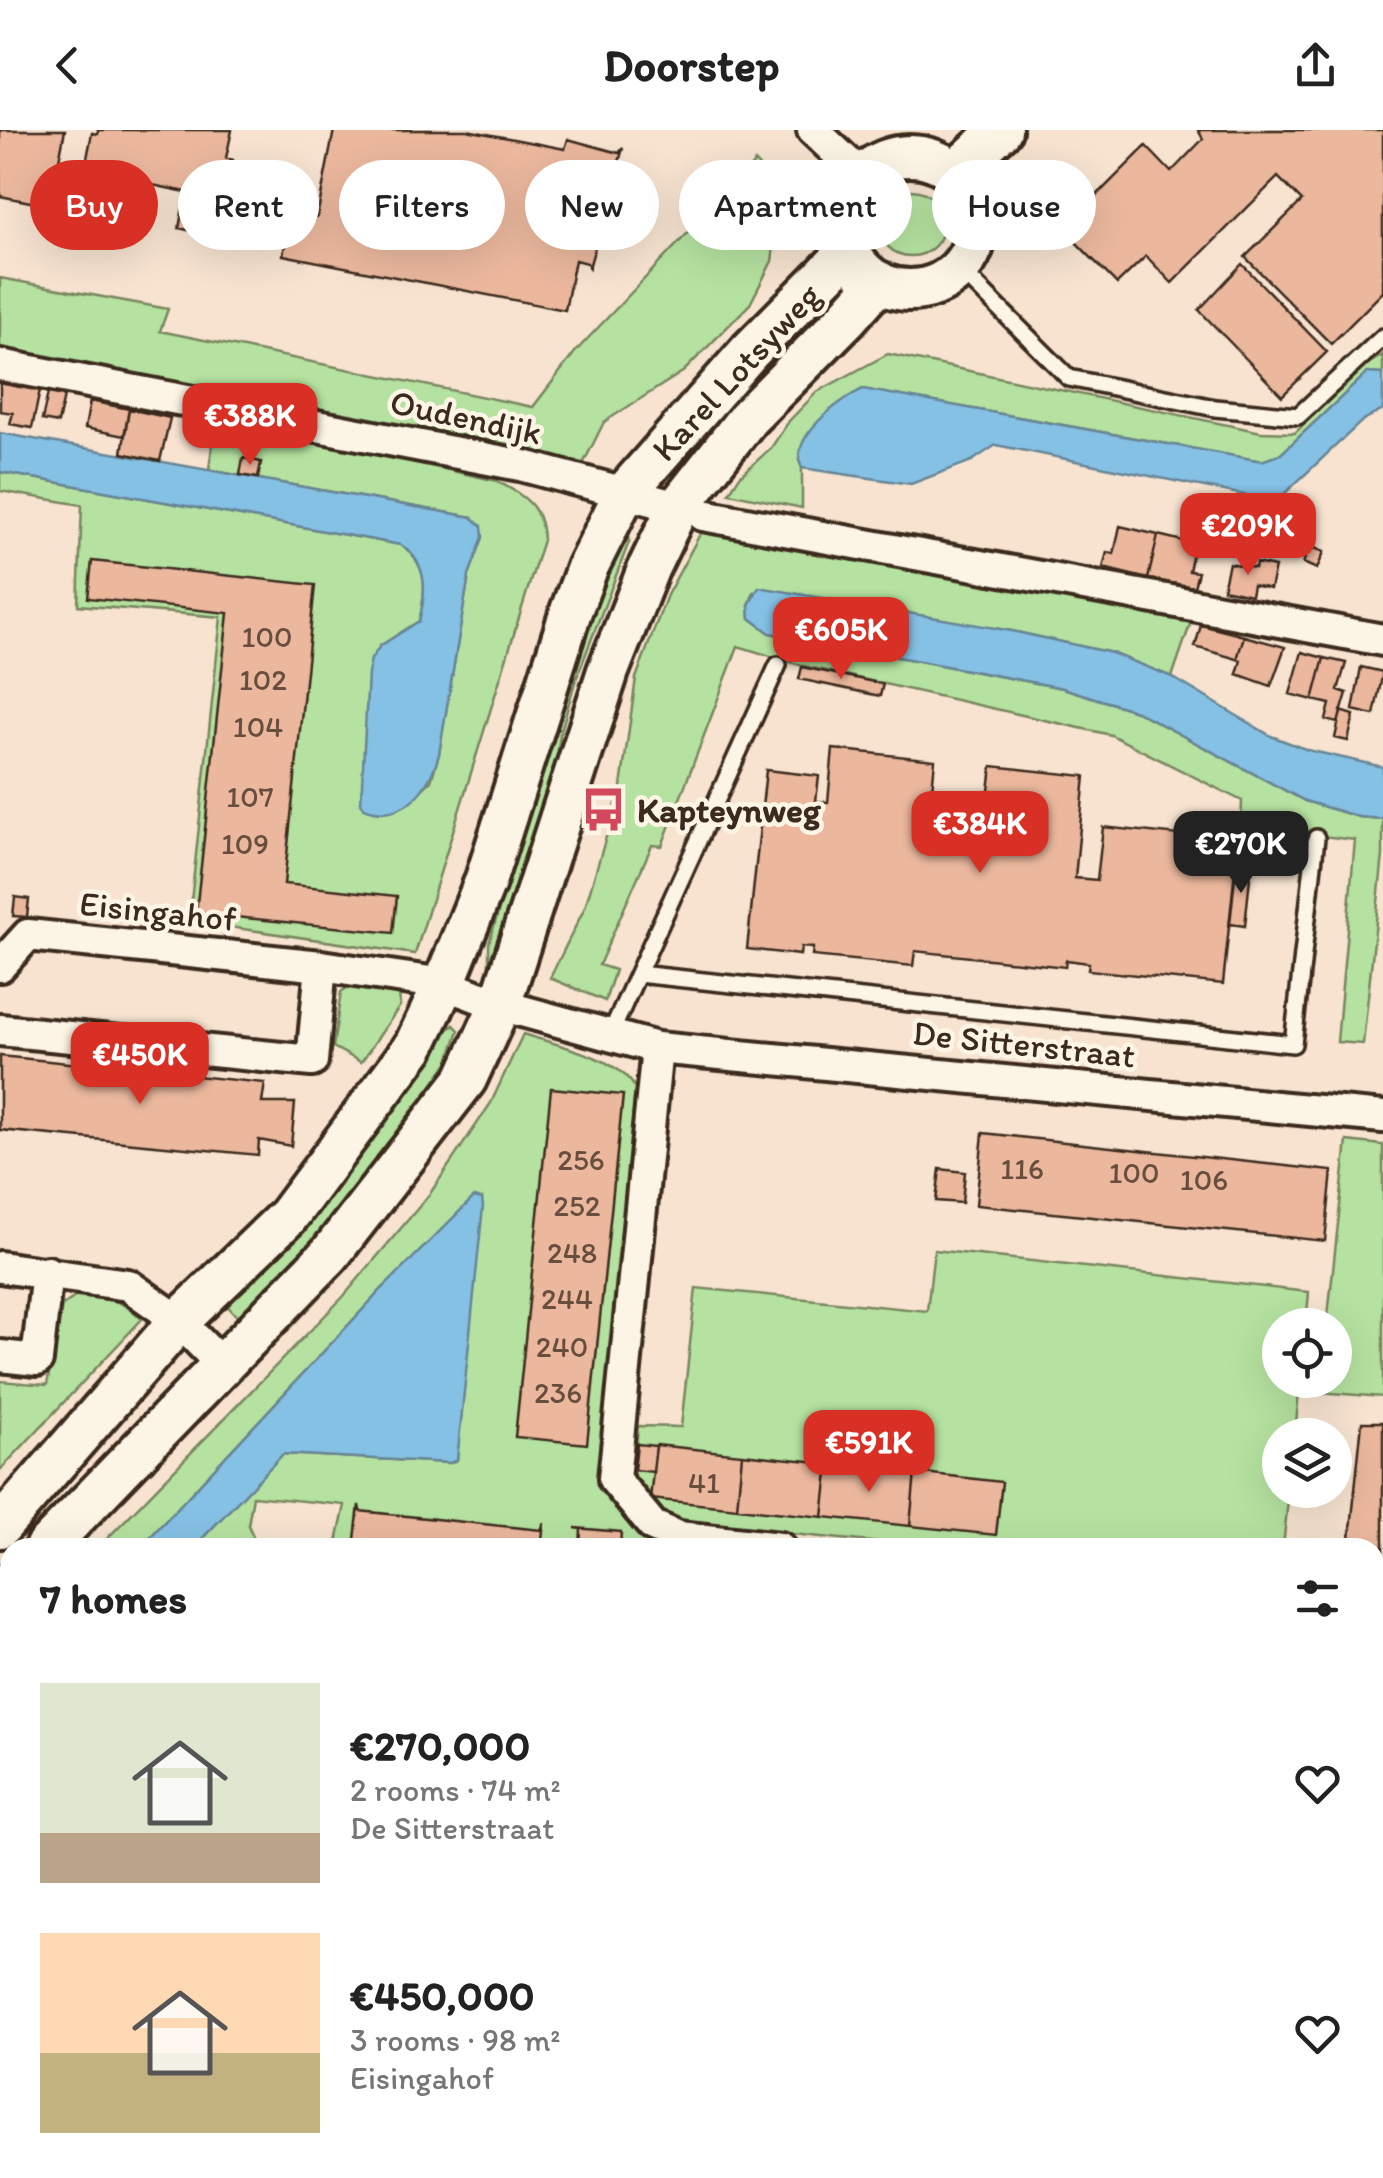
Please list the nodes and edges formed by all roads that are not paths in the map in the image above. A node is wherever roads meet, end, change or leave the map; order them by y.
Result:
1 (813, 130) edge
2 (1001, 132) edge
3 (845, 160) edge
4 (886, 160) edge
5 (934, 160) edge
6 (969, 160) edge
7 (969, 250) edge
8 (849, 251) joint
9 (959, 268) junction
10 (879, 282) junction
11 (1383, 337) edge
12 (0, 365) edge
13 (624, 494) junction
14 (691, 511) junction
15 (1383, 640) edge
16 (778, 664) dead end
17 (1316, 838) dead end
18 (0, 966) edge
19 (322, 966) junction
20 (638, 974) junction
21 (444, 984) junction
22 (500, 1006) junction
23 (0, 1030) edge
24 (610, 1035) junction
25 (658, 1048) junction
26 (1383, 1117) edge
27 (0, 1266) edge
28 (47, 1272) junction
29 (179, 1322) junction
30 (0, 1356) edge
31 (222, 1364) junction
32 (0, 1527) edge
33 (55, 1538) edge
34 (672, 1538) edge

1 - 3 street
2 - 6 street
4 - 5 street
7 - 9 street
8 - 10 street
8 - 13 street, Karel Lotsyweg
9 - 10 street
9 - 11 lane
10 - 14 street, Karel Lotsyweg
12 - 13 street, Oudendijk
13 - 14 street, Oudendijk
13 - 21 street
14 - 15 street, Oudendijk
14 - 22 street
16 - 20 lane
17 - 20 lane
18 - 19 street, Eisingahof
19 - 21 street, Eisingahof
19 - 23 street
20 - 24 lane
21 - 22 street, De Sitterstraat
21 - 29 street
22 - 24 street, De Sitterstraat
22 - 31 street
24 - 25 street, De Sitterstraat
25 - 26 street, De Sitterstraat
25 - 34 street
27 - 28 street
28 - 29 street
28 - 30 street
29 - 31 street
29 - 32 street
31 - 33 street

